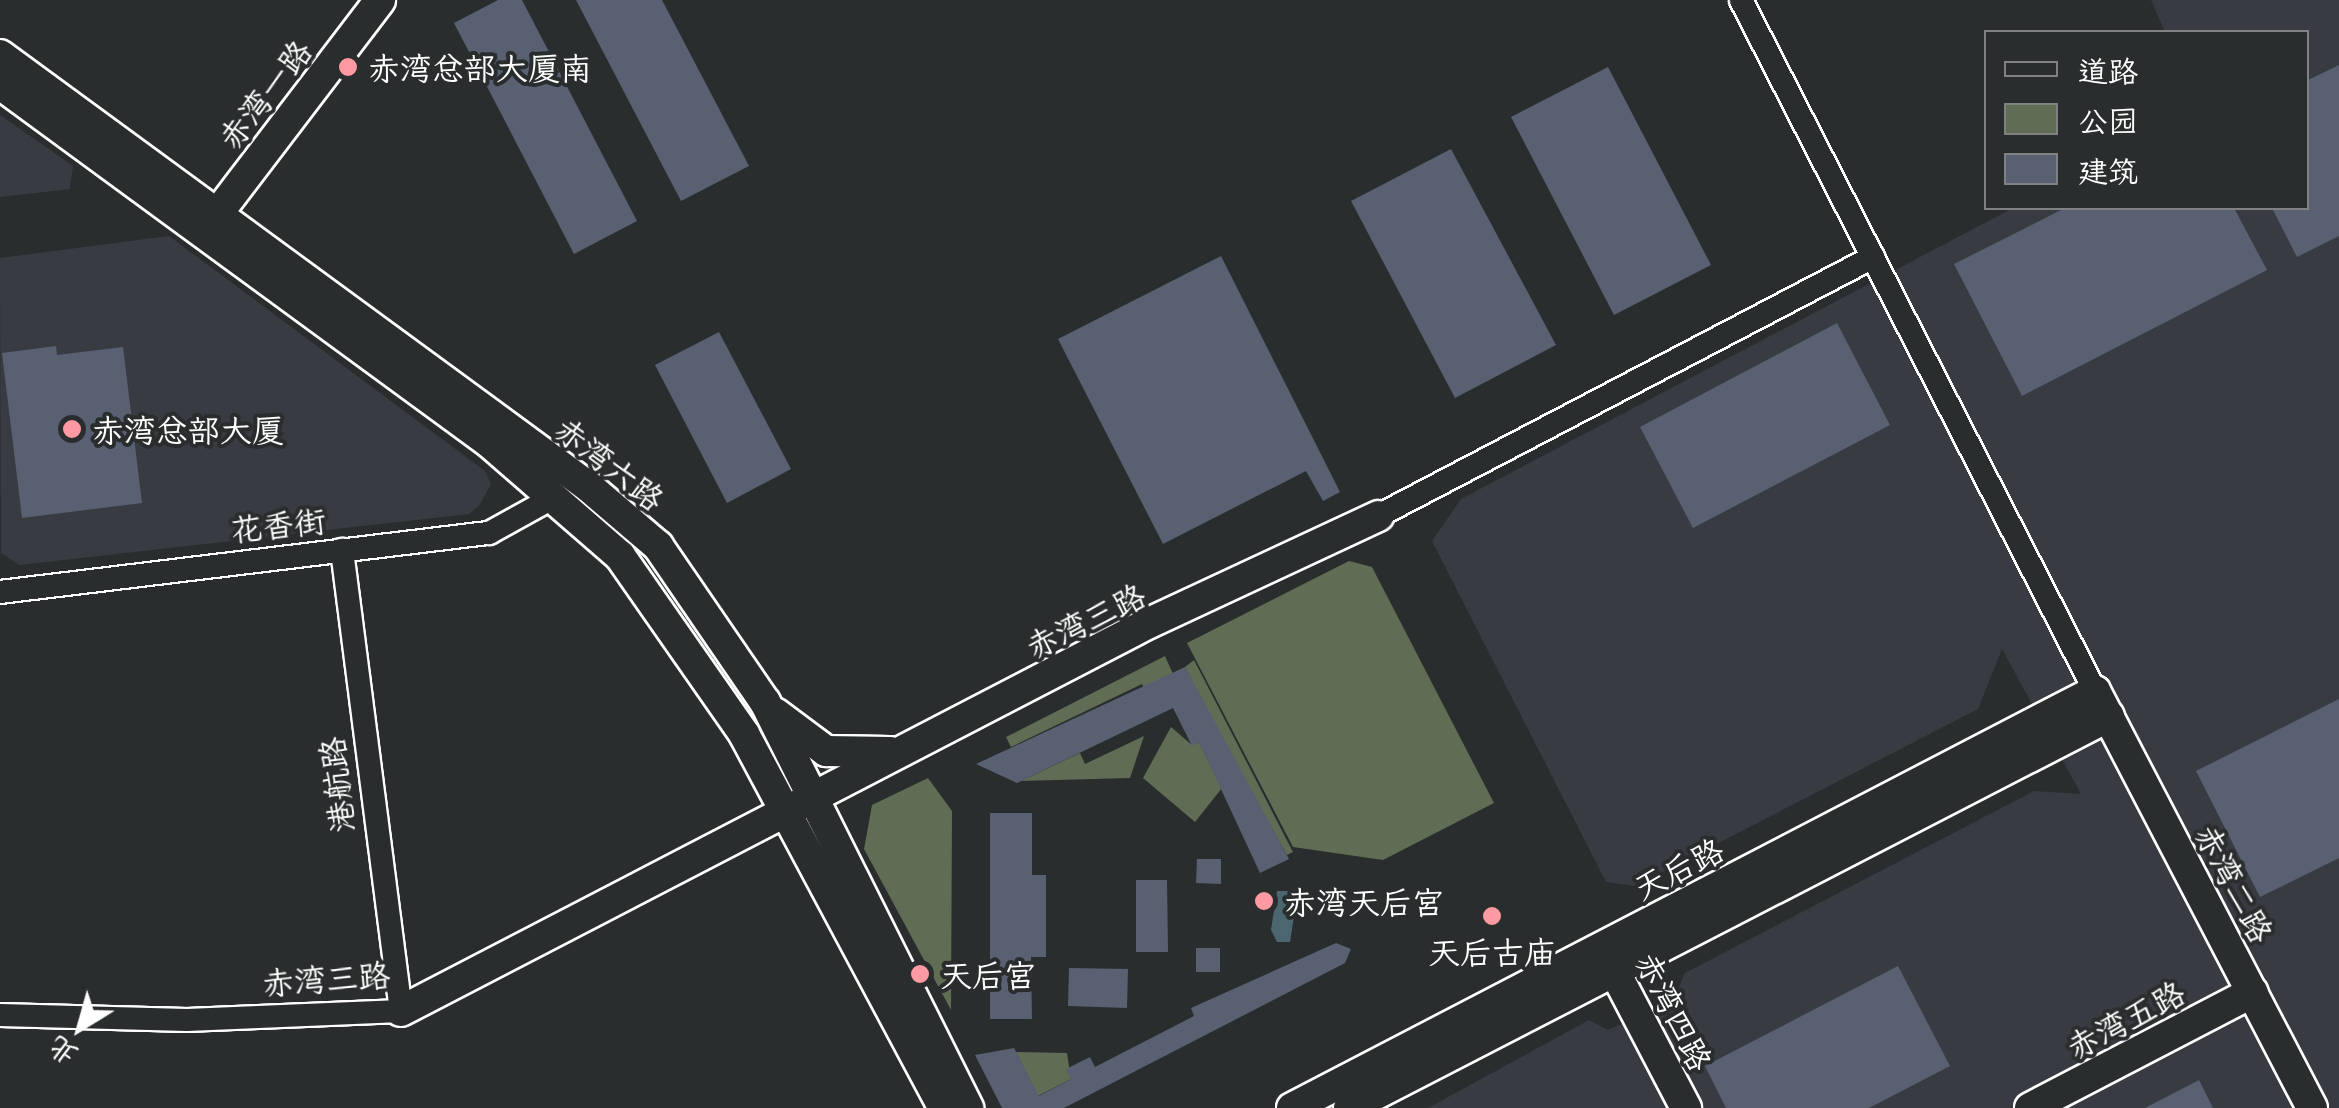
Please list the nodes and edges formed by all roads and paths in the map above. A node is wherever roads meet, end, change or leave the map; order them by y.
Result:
1 (380, 0) edge
2 (1741, 0) edge
3 (0, 54) edge
4 (0, 84) edge
5 (211, 223) junction
6 (1872, 256) junction
7 (554, 497) junction
8 (1378, 516) joint
9 (342, 550) junction
10 (0, 592) edge
11 (1180, 614) junction
12 (765, 702) junction
13 (2102, 703) junction
14 (908, 749) junction
15 (806, 809) junction
16 (1608, 959) junction
17 (2253, 992) junction
18 (400, 1012) junction
19 (0, 1015) edge
20 (944, 1108) edge
21 (968, 1108) edge
22 (1292, 1108) edge
23 (1349, 1108) edge
24 (1686, 1108) edge
25 (2030, 1108) edge
26 (2312, 1108) edge

1 - 5 street, 赤湾一路
2 - 6 street
3 - 5 street, 赤湾六路
4 - 5 street, 赤湾六路
5 - 7 street, 赤湾六路
5 - 12 street, 赤湾六路
6 - 8 street
6 - 13 street
7 - 9 street, 花香街
7 - 15 street, 赤湾六路
8 - 11 street
9 - 10 street, 花香街
9 - 18 street, 港航路
11 - 14 street, 赤湾三路
11 - 15 street, 赤湾三路
12 - 14 street
12 - 15 street, 赤湾六路
13 - 16 street, 天后路
13 - 17 street, 赤湾二路
14 - 15 street, 赤湾三路
15 - 18 street, 赤湾三路
15 - 20 street, 赤湾六路
15 - 21 street, 赤湾六路
16 - 22 street, 天后路
16 - 23 street, 天后路
16 - 24 street, 赤湾四路
17 - 25 street, 赤湾五路
17 - 26 street, 赤湾二路
18 - 19 street, 赤湾三路

